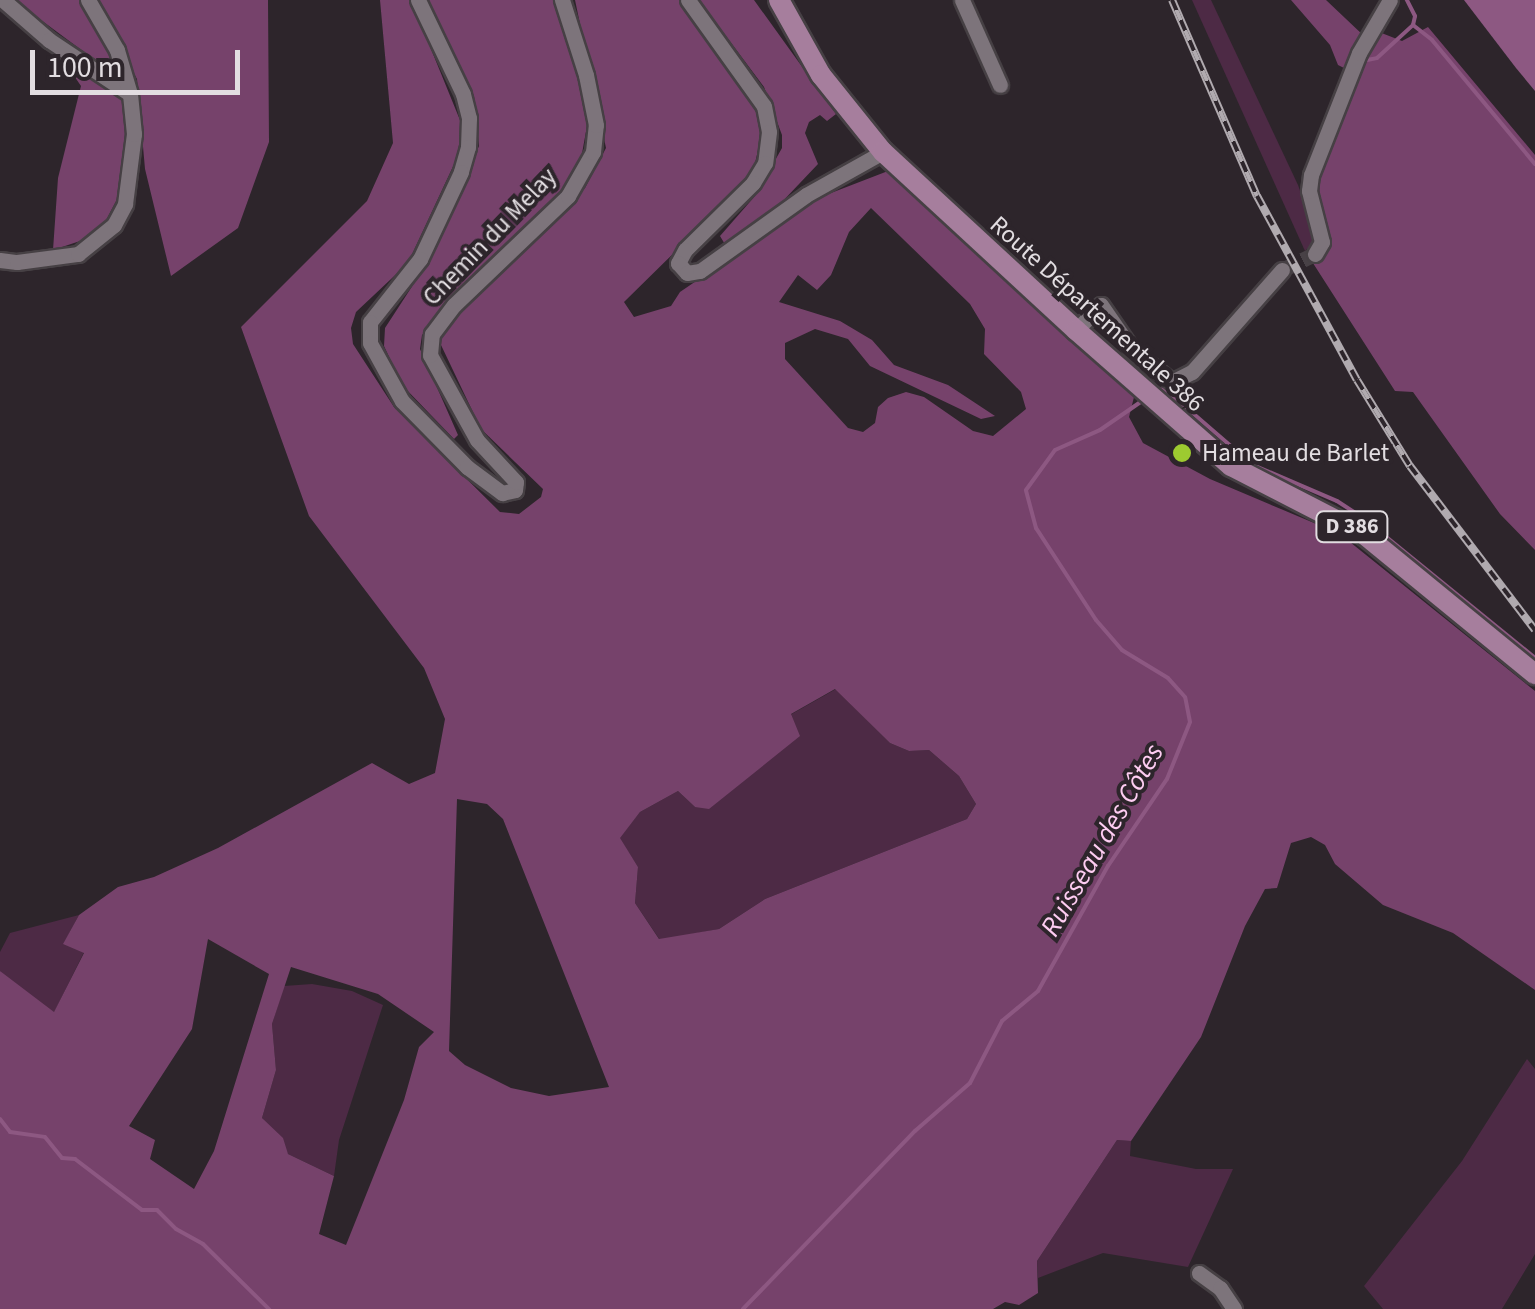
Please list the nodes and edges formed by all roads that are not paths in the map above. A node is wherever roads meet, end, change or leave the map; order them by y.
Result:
1 (3, 0) edge
2 (88, 0) edge
3 (418, 0) edge
4 (562, 0) edge
5 (688, 0) edge
6 (779, 0) edge
7 (962, 0) edge
8 (1390, 0) edge
9 (1000, 85) dead end
10 (130, 94) junction
11 (882, 152) junction
12 (1315, 254) dead end
13 (0, 260) edge
14 (1282, 270) tunnel mouth
15 (1076, 330) junction
16 (1535, 674) edge
17 (1199, 1273) dead end
18 (1234, 1309) edge

1 - 10 street
2 - 10 street
3 - 4 street, Chemin du Melay
5 - 11 street
6 - 11 main road, Route Départementale 386 / D 386
7 - 9 street
8 - 12 street
10 - 13 street
11 - 15 main road, Route Départementale 386 / D 386
14 - 15 street
15 - 16 main road, Route Départementale 386 / D 386
17 - 18 street

